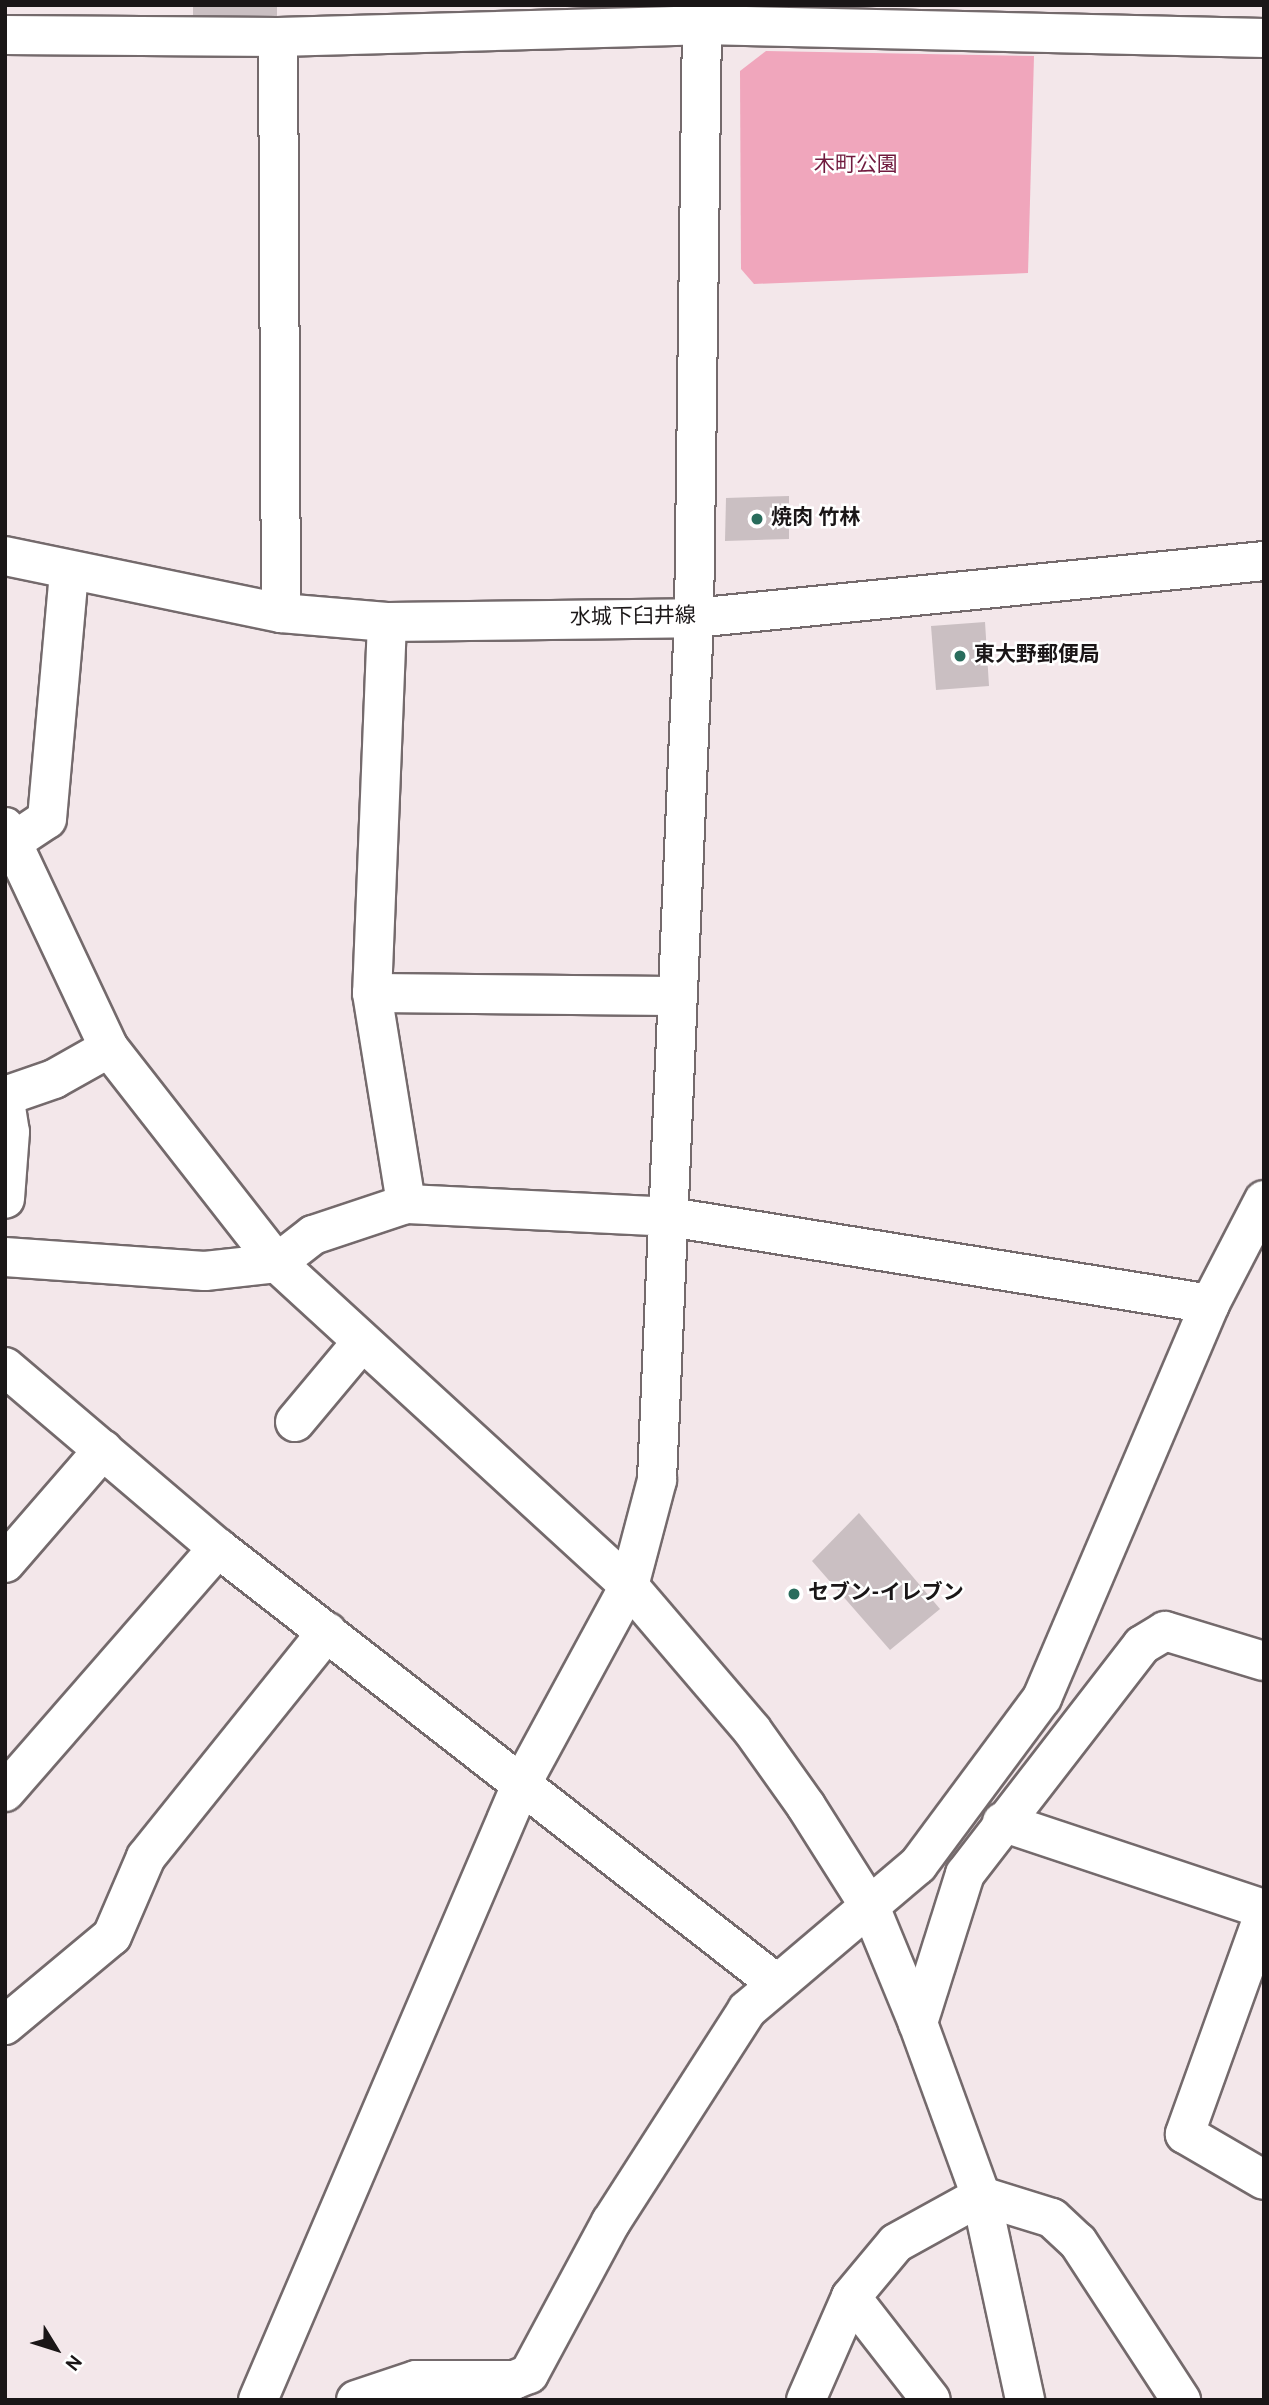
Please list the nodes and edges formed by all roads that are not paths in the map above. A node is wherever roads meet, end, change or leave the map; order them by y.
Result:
1 (702, 25) junction
2 (5, 35) edge
3 (278, 37) junction
4 (1264, 38) edge
5 (5, 556) edge
6 (1264, 561) edge
7 (69, 574) junction
8 (281, 614) junction
9 (694, 618) junction
10 (387, 622) junction
11 (8, 835) edge
12 (372, 993) junction
13 (675, 996) junction
14 (109, 1048) junction
15 (5, 1098) edge
16 (5, 1199) edge
17 (1264, 1200) edge
18 (407, 1203) junction
19 (670, 1217) junction
20 (5, 1257) edge
21 (277, 1263) junction
22 (1210, 1304) junction
23 (361, 1343) junction
24 (5, 1367) edge
25 (295, 1422) dead end
26 (103, 1450) junction
27 (218, 1548) junction
28 (5, 1563) edge
29 (629, 1586) junction
30 (327, 1632) junction
31 (1264, 1661) edge
32 (522, 1783) junction
33 (5, 1793) edge
34 (1002, 1822) junction
35 (871, 1909) junction
36 (1264, 1912) edge
37 (776, 1983) junction
38 (918, 2023) junction
39 (5, 2025) edge
40 (1264, 2180) edge
41 (981, 2196) junction
42 (851, 2297) junction
43 (258, 2400) edge
44 (356, 2400) edge
45 (806, 2400) edge
46 (931, 2400) edge
47 (1025, 2400) edge
48 (1181, 2400) edge

1 - 3 street
1 - 4 street
1 - 9 street
2 - 3 street
3 - 8 street
5 - 7 street, 水城下臼井線
6 - 9 street, 水城下臼井線
7 - 8 street, 水城下臼井線
7 - 11 street
8 - 10 street, 水城下臼井線
9 - 10 street, 水城下臼井線
9 - 13 street
10 - 12 street
11 - 14 street
12 - 13 street
12 - 18 street
13 - 19 street
14 - 15 street
14 - 21 street
15 - 16 street
17 - 22 street
18 - 19 street
18 - 21 street
19 - 22 street
19 - 29 street
20 - 21 street
21 - 23 street
22 - 35 street
23 - 25 street
23 - 29 street
24 - 26 street
26 - 27 street
26 - 28 street
27 - 30 street
27 - 33 street
29 - 32 street
29 - 35 street
30 - 32 street
30 - 39 street
31 - 34 street
32 - 37 street
32 - 43 street
34 - 36 street
34 - 38 street
35 - 37 street
35 - 38 street
36 - 40 street
37 - 44 street
38 - 41 street
41 - 42 street
41 - 47 street
41 - 48 street
42 - 45 street
42 - 46 street

